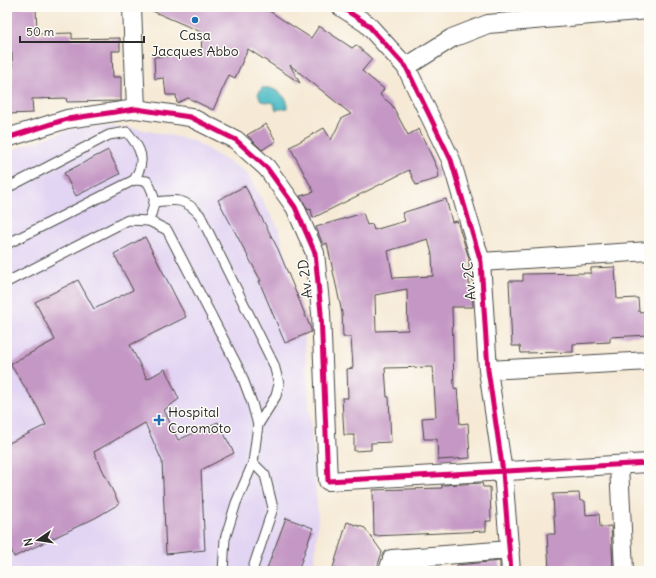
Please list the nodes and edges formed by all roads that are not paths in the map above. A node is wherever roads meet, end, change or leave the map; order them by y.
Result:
1 (132, 7) edge
2 (341, 7) edge
3 (649, 10) edge
4 (406, 67) junction
5 (136, 109) junction
6 (7, 138) edge
7 (134, 180) junction
8 (7, 188) edge
9 (155, 202) junction
10 (149, 221) junction
11 (7, 244) edge
12 (649, 251) edge
13 (481, 262) junction
14 (7, 282) edge
15 (649, 361) edge
16 (488, 370) junction
17 (258, 425) junction
18 (253, 462) junction
19 (649, 463) edge
20 (619, 465) junction
21 (504, 472) junction
22 (510, 550) junction
23 (435, 564) edge
24 (223, 571) edge
25 (252, 571) edge
26 (388, 571) edge
27 (511, 571) edge
28 (624, 571) edge

1 - 5 street
2 - 4 street, Av. 2C
3 - 4 street
4 - 13 street, Av. 2C
5 - 6 street, Av. 2D
5 - 21 street, Av. 2D
7 - 8 lane
7 - 9 lane
7 - 11 lane
9 - 10 lane
9 - 17 lane
10 - 14 lane
10 - 17 lane
12 - 13 street
13 - 16 street, Av. 2C
15 - 16 street
16 - 21 street, Av. 2C
17 - 18 lane
18 - 24 lane
18 - 25 lane
19 - 20 street
20 - 21 street
20 - 28 street
21 - 22 street, Av. 2C
22 - 23 street
22 - 27 street, Av. 2C
23 - 26 street

